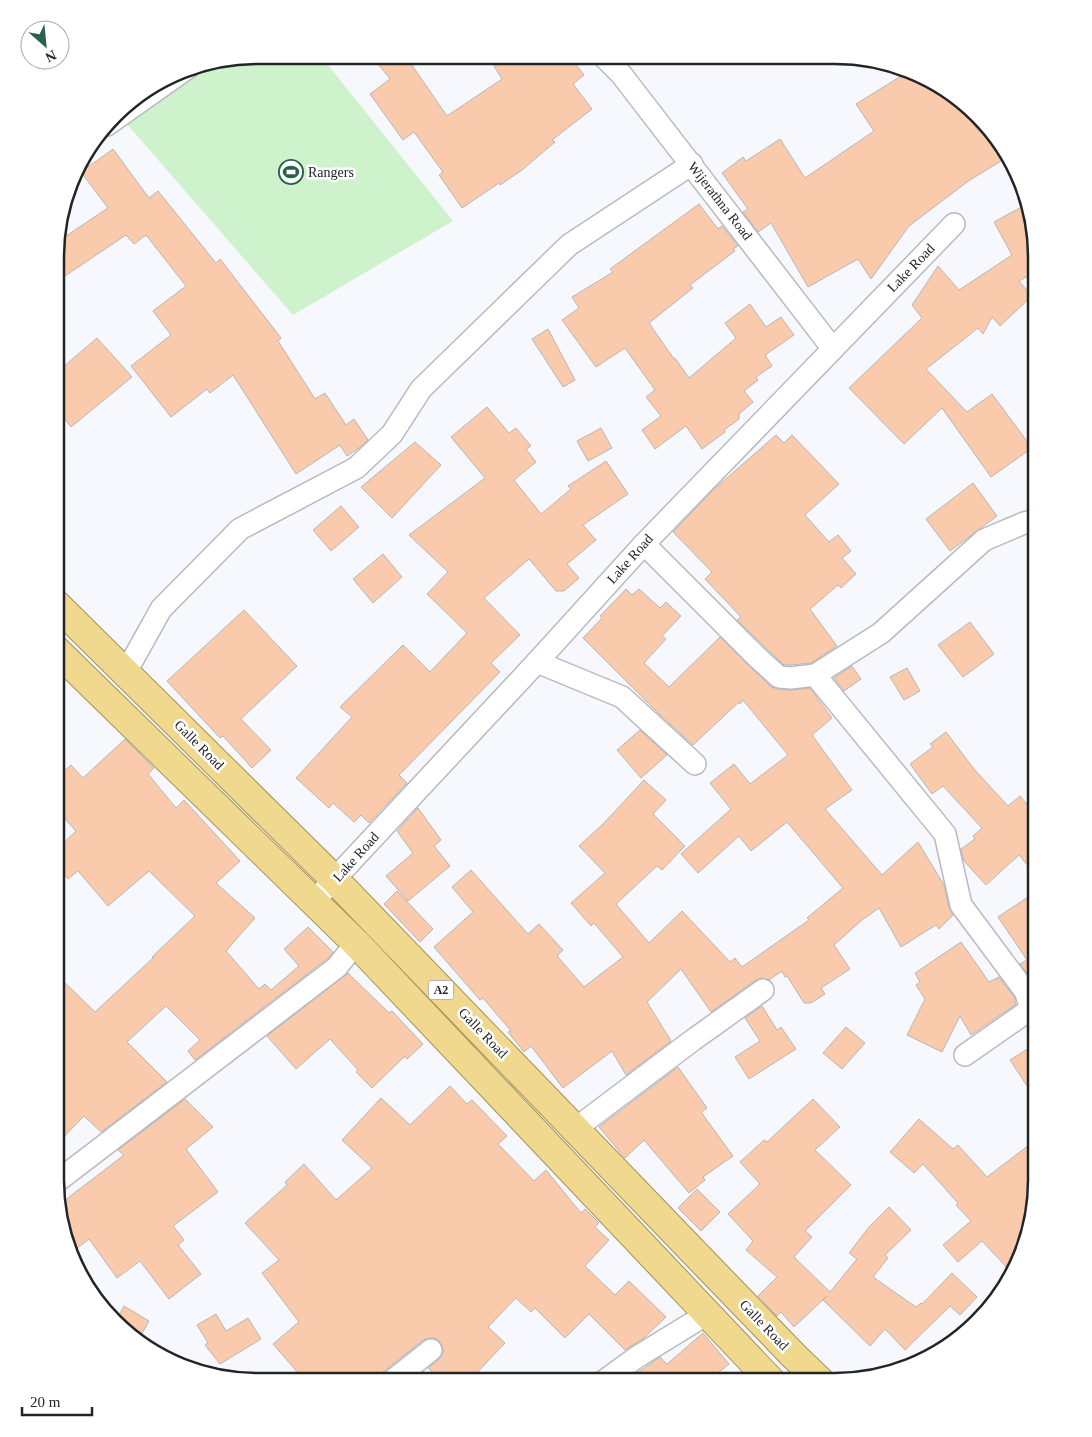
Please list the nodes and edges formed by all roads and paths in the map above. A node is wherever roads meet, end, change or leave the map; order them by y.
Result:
1 (611, 64) edge
2 (692, 164) junction
3 (954, 224) dead end
4 (833, 349) junction
5 (1028, 522) edge
6 (644, 544) junction
7 (64, 612) edge
8 (64, 658) edge
9 (537, 662) junction
10 (126, 672) junction
11 (815, 675) junction
12 (695, 764) dead end
13 (335, 880) junction
14 (314, 901) junction
15 (356, 943) junction
16 (763, 990) dead end
17 (1028, 999) edge
18 (1028, 1011) edge
19 (965, 1055) dead end
20 (576, 1129) junction
21 (64, 1176) edge
22 (691, 1248) junction
23 (667, 1272) junction
24 (707, 1314) junction
25 (431, 1350) dead end
26 (402, 1373) edge
27 (615, 1373) edge
28 (762, 1373) edge
29 (812, 1373) edge

1 - 2 street, Wijerathna Road
2 - 4 street, Wijerathna Road
2 - 10 street
3 - 4 street, Lake Road
4 - 6 street, Lake Road
5 - 11 street
6 - 9 street, Lake Road
6 - 11 street
7 - 10 highway, Galle Road / A2
8 - 14 highway, A2
9 - 12 street
9 - 13 street, Lake Road
10 - 13 highway, Galle Road / A2
11 - 17 street
13 - 14 street, Lake Road
13 - 20 highway, Galle Road / A2
14 - 15 highway, A2
15 - 21 street
15 - 23 highway, A2
16 - 20 street
18 - 19 street
20 - 22 highway, Galle Road / A2
22 - 23 highway
22 - 29 highway, Galle Road / A2
23 - 24 highway, A2
24 - 27 street
24 - 28 highway, A2
25 - 26 street

